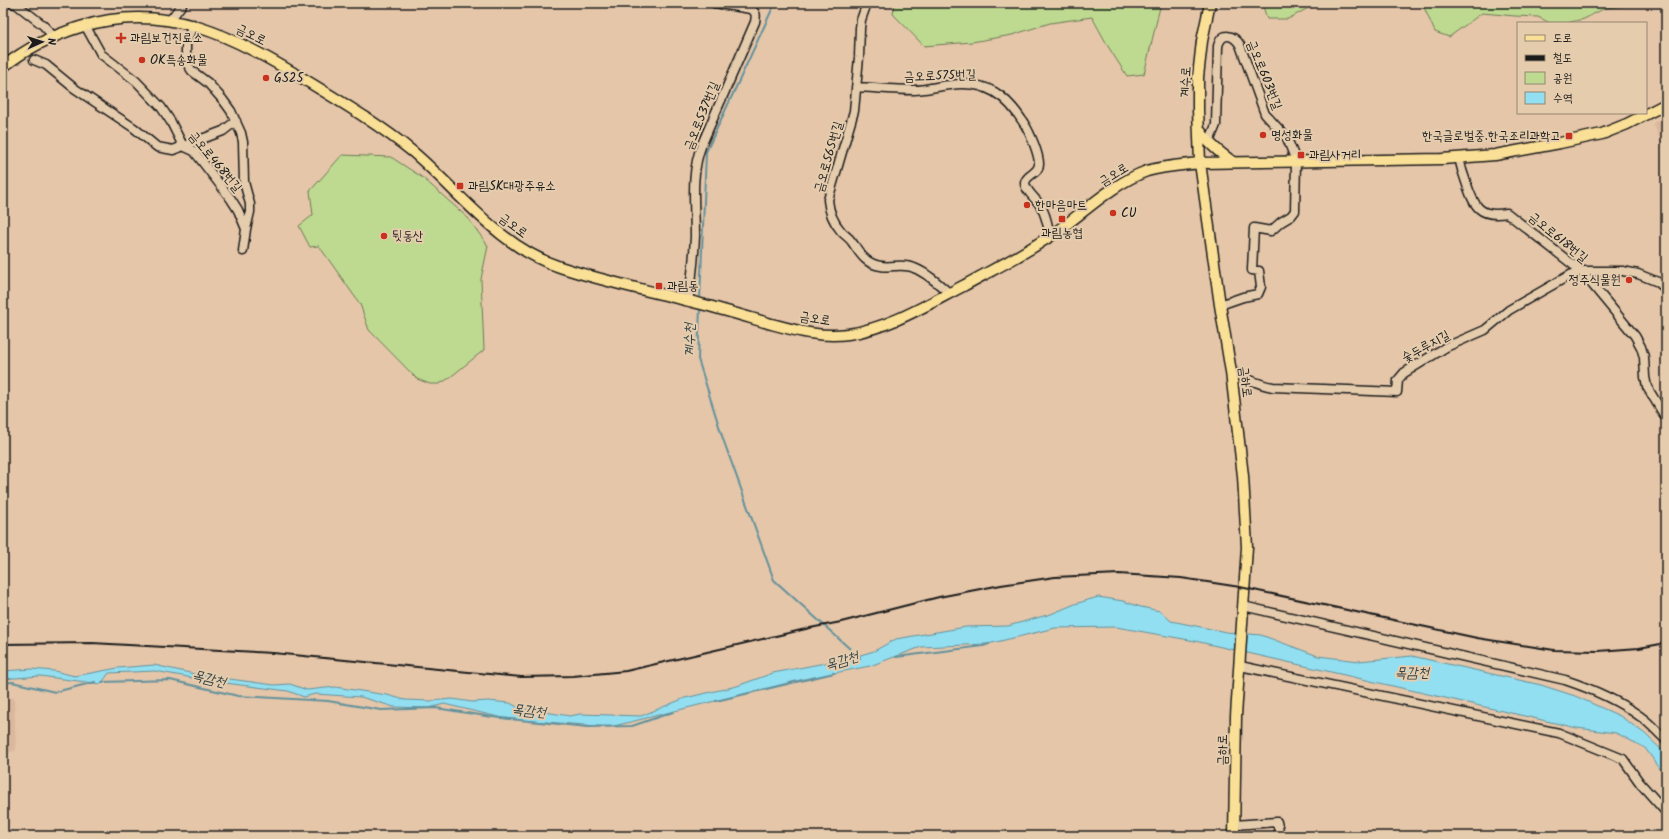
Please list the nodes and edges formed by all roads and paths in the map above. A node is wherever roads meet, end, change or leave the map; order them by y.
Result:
1 (11, 3) edge
2 (183, 3) edge
3 (714, 3) edge
4 (867, 3) edge
5 (1210, 3) edge
6 (171, 19) junction
7 (193, 24) junction
8 (85, 25) junction
9 (53, 36) junction
10 (34, 60) dead end
11 (3, 67) edge
12 (856, 87) junction
13 (1666, 104) edge
14 (1646, 114) edge
15 (1647, 114) edge
16 (236, 121) junction
17 (1198, 129) junction
18 (1209, 142) junction
19 (183, 146) junction
20 (1460, 158) junction
21 (1296, 161) junction
22 (1233, 162) junction
23 (1200, 163) junction
24 (246, 229) junction
25 (1050, 237) junction
26 (243, 251) dead end
27 (1581, 271) junction
28 (1666, 289) edge
29 (949, 293) junction
30 (690, 301) junction
31 (1220, 305) junction
32 (1231, 372) junction
33 (1666, 418) edge
34 (1243, 606) junction
35 (1240, 666) junction
36 (1666, 740) edge
37 (1666, 812) edge
38 (1234, 825) junction
39 (1234, 836) edge
40 (1280, 836) edge

1 - 9 street
2 - 6 street
3 - 30 street, 금오로537번길
4 - 12 street, 금오로565번길
5 - 17 main road, 계수로
6 - 7 main road, 금오로
6 - 8 main road, 금오로
7 - 16 street
7 - 30 main road, 금오로
8 - 9 main road, 금오로
8 - 19 street, 금오로468번길
9 - 11 main road, 금오로
10 - 19 street
12 - 25 street, 금오로575번길
12 - 29 street, 금오로565번길
13 - 15 main road, 금오로
14 - 20 main road, 금오로
16 - 19 street
16 - 24 street
17 - 18 main road
17 - 23 main road, 계수로
18 - 21 street, 금오로603번길
18 - 22 main road
19 - 24 street, 금오로468번길
20 - 21 main road, 금오로
20 - 27 street, 금오로618번길
21 - 22 main road, 금오로
21 - 31 street
22 - 23 main road, 금오로
23 - 25 main road, 금오로
23 - 31 main road, 금하로
24 - 26 street
25 - 29 main road, 금오로
27 - 28 street
27 - 32 street, 숯두루지길
27 - 33 street, 금오로618번길
29 - 30 main road, 금오로
31 - 32 main road, 금하로
32 - 34 main road, 금하로
34 - 35 main road, 금하로
34 - 36 street
35 - 37 street
35 - 38 main road, 금하로
38 - 39 main road, 금하로
38 - 40 street

